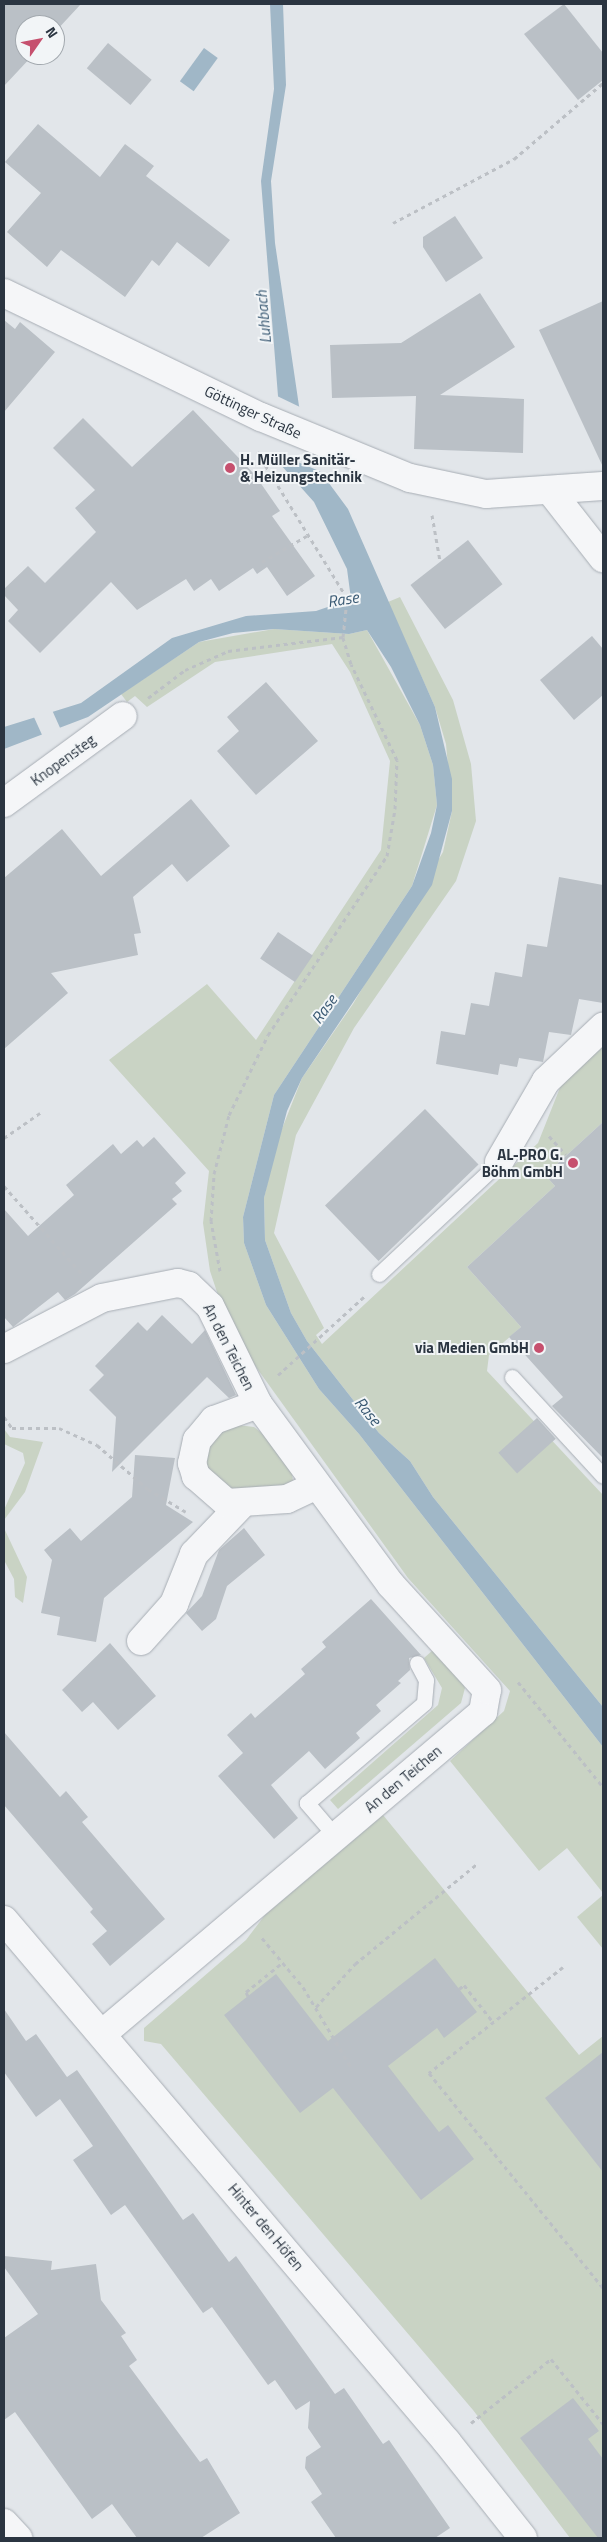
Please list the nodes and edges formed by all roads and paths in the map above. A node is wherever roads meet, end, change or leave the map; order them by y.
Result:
1 (603, 83) edge
2 (393, 223) dead end
3 (4, 293) edge
4 (252, 442) dead end
5 (425, 483) junction
6 (603, 486) edge
7 (552, 493) junction
8 (308, 535) junction
9 (603, 558) edge
10 (440, 561) dead end
11 (262, 562) dead end
12 (343, 635) junction
13 (123, 716) joint
14 (4, 803) edge
15 (603, 1026) edge
16 (40, 1113) dead end
17 (4, 1138) edge
18 (499, 1162) joint
19 (4, 1186) edge
20 (380, 1274) joint
21 (223, 1279) dead end
22 (102, 1298) junction
23 (4, 1349) edge
24 (270, 1369) dead end
25 (280, 1373) dead end
26 (512, 1377) dead end
27 (281, 1384) dead end
28 (258, 1404) junction
29 (4, 1417) edge
30 (603, 1476) edge
31 (314, 1486) junction
32 (240, 1506) junction
33 (215, 1530) junction
34 (141, 1642) dead end
35 (417, 1663) dead end
36 (511, 1673) dead end
37 (603, 1787) edge
38 (336, 1837) junction
39 (478, 1863) dead end
40 (242, 1915) junction
41 (4, 1920) edge
42 (282, 1963) junction
43 (563, 1967) dead end
44 (459, 1989) dead end
45 (248, 1996) dead end
46 (316, 2007) junction
47 (492, 2022) junction
48 (102, 2034) junction
49 (352, 2069) dead end
50 (603, 2288) edge
51 (603, 2424) edge
52 (447, 2442) junction
53 (4, 2522) edge
54 (18, 2538) edge
55 (523, 2538) edge

1 - 2 path
3 - 5 street, Göttinger Straße
4 - 8 path
5 - 7 street, Göttinger Straße
5 - 10 path
6 - 7 street, Göttinger Straße
7 - 9 street
8 - 11 path
8 - 12 path
12 - 13 path
12 - 21 path
13 - 14 street, Knopensteg
15 - 18 street
16 - 17 path
18 - 20 lane
19 - 22 path
20 - 25 path
22 - 23 street, An den Teichen
22 - 28 street, An den Teichen
24 - 27 path
26 - 30 lane
28 - 31 street, An den Teichen
28 - 32 street, An den Teichen
29 - 33 path
31 - 32 street
31 - 38 street, An den Teichen
32 - 33 street
33 - 34 street
35 - 38 lane
36 - 37 path
38 - 40 street, An den Teichen
39 - 46 path
40 - 42 path
40 - 48 street, An den Teichen
41 - 48 street, Hinter den Höfen
42 - 45 path
42 - 46 path
43 - 47 path
44 - 47 path
46 - 49 path
47 - 50 path
48 - 52 street, Hinter den Höfen
51 - 52 path
52 - 55 street, Hinter den Höfen
53 - 54 street

